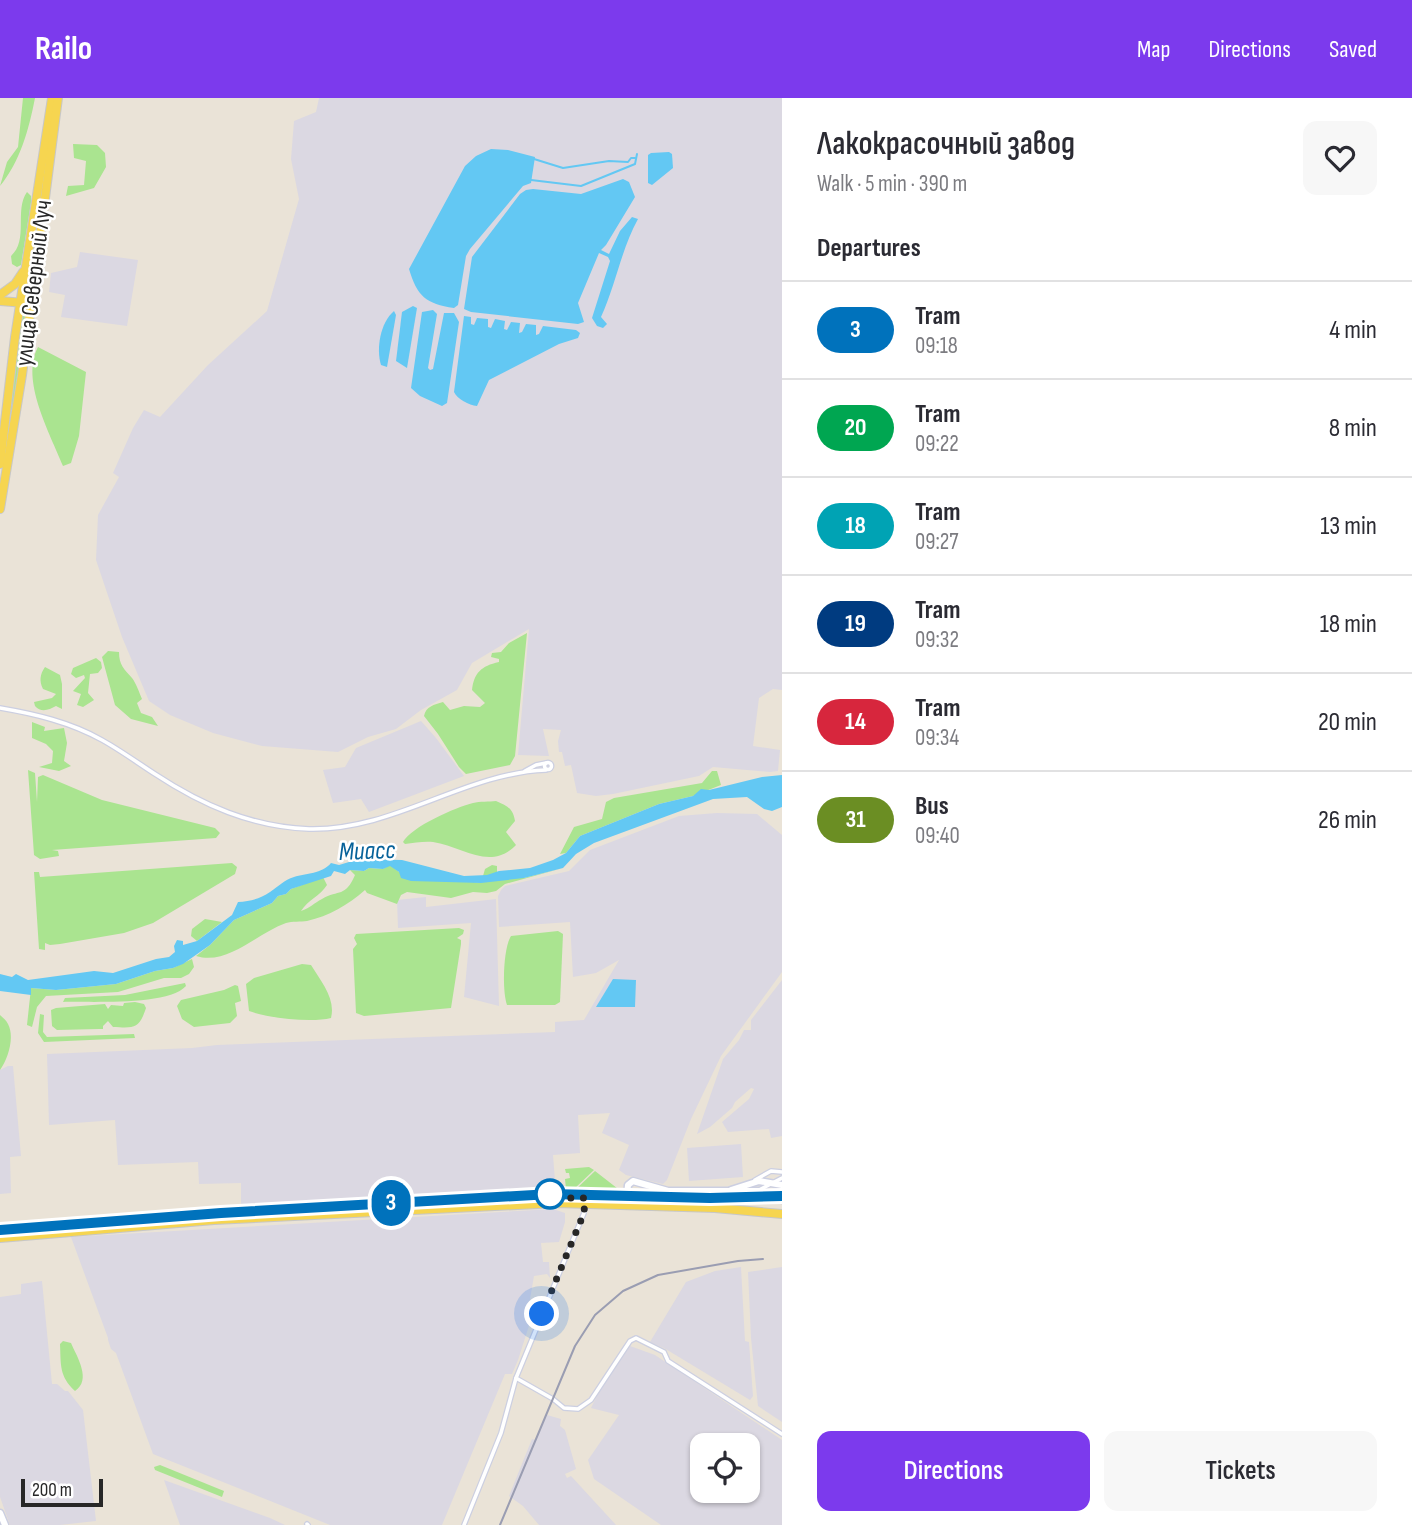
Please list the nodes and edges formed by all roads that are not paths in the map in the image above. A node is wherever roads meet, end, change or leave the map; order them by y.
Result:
1 (52, 98) edge
2 (58, 98) edge
3 (35, 238) junction
4 (27, 262) junction
5 (0, 295) edge
6 (0, 301) edge
7 (21, 303) junction
8 (31, 303) junction
9 (10, 411) junction
10 (0, 464) edge
11 (0, 509) edge
12 (1, 708) edge
13 (523, 772) junction
14 (775, 1171) junction
15 (782, 1172) edge
16 (782, 1178) edge
17 (752, 1182) junction
18 (777, 1183) edge
19 (756, 1191) junction
20 (719, 1192) junction
21 (628, 1198) junction
22 (782, 1200) edge
23 (585, 1201) junction
24 (782, 1212) edge
25 (0, 1232) edge
26 (0, 1238) edge
27 (516, 1378) junction
28 (782, 1434) edge
29 (0, 1513) edge
30 (5, 1525) edge
31 (464, 1525) edge

1 - 3 main road, улица Северный Луч
2 - 3 main road, улица Северный Луч
3 - 4 main road, улица Северный Луч
3 - 8 main road, улица Северный Луч
4 - 5 main road
4 - 7 main road, улица Северный Луч
6 - 7 main road
7 - 8 main road
7 - 9 main road, улица Северный Луч
8 - 9 main road, улица Северный Луч
9 - 10 main road, улица Северный Луч
9 - 11 main road, улица Северный Луч
12 - 13 street
13 - 13 street
14 - 15 street
14 - 17 street
14 - 18 street
16 - 18 street
17 - 18 main road
17 - 19 street
17 - 20 main road
18 - 19 street
19 - 20 main road
19 - 22 main road
20 - 21 main road
21 - 23 main road
21 - 24 main road
23 - 24 main road
23 - 25 main road
23 - 26 main road
23 - 27 street
27 - 28 street
27 - 31 street
29 - 30 main road

